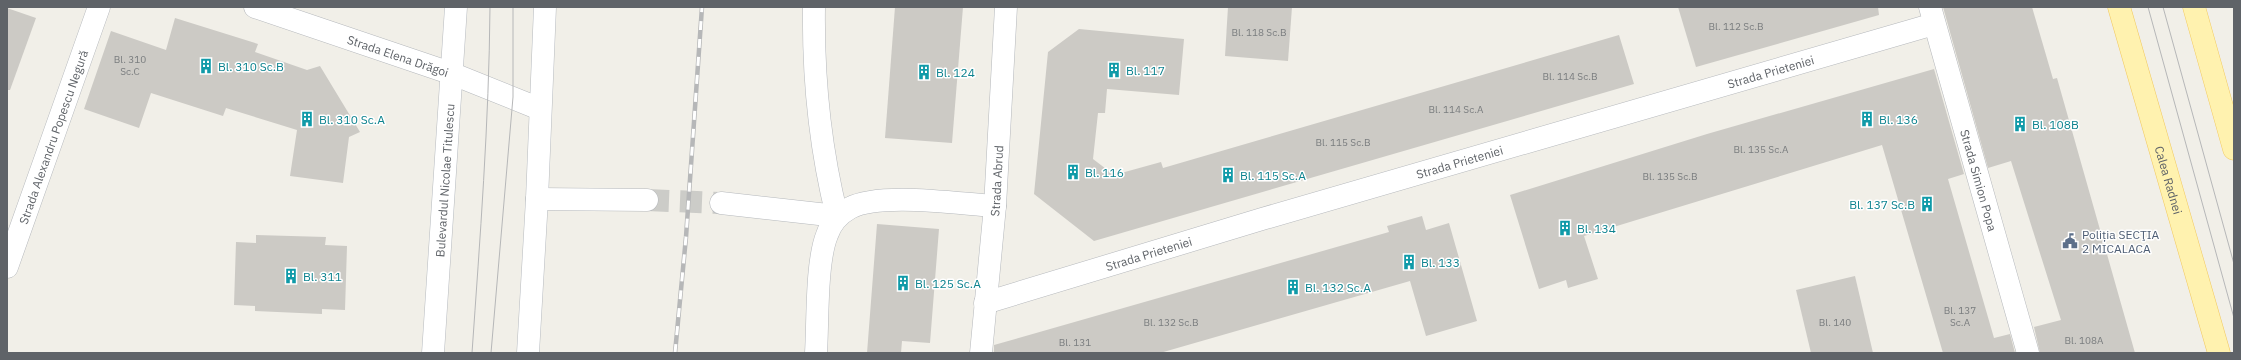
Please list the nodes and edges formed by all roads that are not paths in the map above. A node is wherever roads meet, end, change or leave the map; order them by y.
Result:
1 (99, 7) edge
2 (255, 7) edge
3 (456, 7) edge
4 (545, 7) edge
5 (814, 7) edge
6 (1006, 7) edge
7 (2119, 7) edge
8 (2194, 7) edge
9 (1932, 15) edge
10 (453, 74) junction
11 (540, 109) junction
12 (2234, 149) edge
13 (538, 199) junction
14 (647, 200) tunnel mouth
15 (721, 203) tunnel mouth
16 (995, 206) junction
17 (837, 216) junction
18 (7, 267) edge
19 (985, 303) junction
20 (433, 353) edge
21 (528, 353) edge
22 (816, 353) edge
23 (981, 353) edge
24 (2028, 353) edge
25 (2219, 353) edge

1 - 18 street, Strada Alexandru Popescu Negură
2 - 10 street, Strada Elena Drăgoi
3 - 10 street, Bulevardul Nicolae Titulescu
4 - 11 street
5 - 17 street
6 - 16 street, Strada Abrud
7 - 25 main road, Calea Radnei
8 - 12 main road
9 - 19 street, Strada Prieteniei
9 - 24 street, Strada Simion Popa
10 - 11 street, Strada Elena Drăgoi
10 - 20 street, Bulevardul Nicolae Titulescu
11 - 13 street
13 - 14 street
13 - 21 street
15 - 17 street
16 - 17 street
16 - 19 street, Strada Abrud
17 - 22 street
19 - 23 street, Strada Abrud

